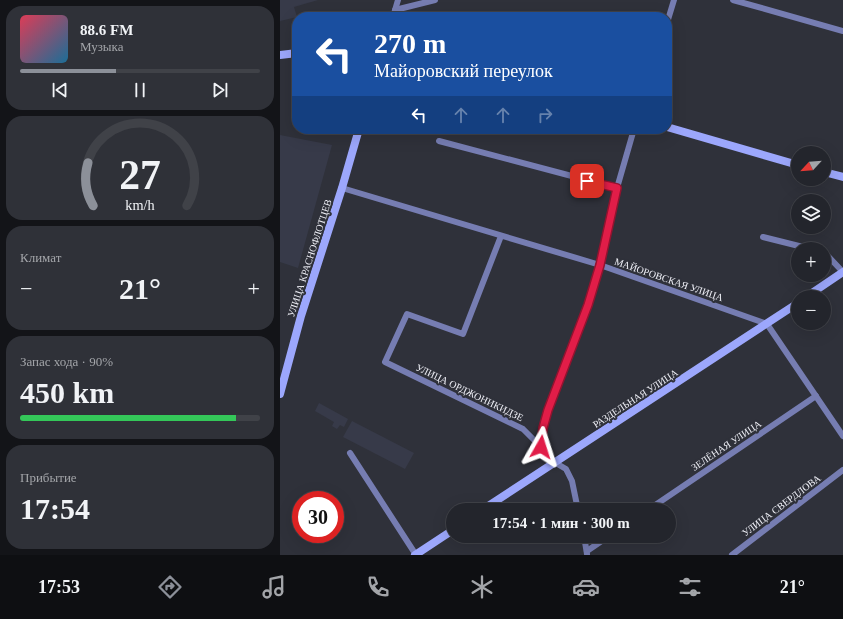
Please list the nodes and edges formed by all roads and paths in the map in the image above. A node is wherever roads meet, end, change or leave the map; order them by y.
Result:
1 (398, 0) edge
2 (436, 0) edge
3 (674, 0) edge
4 (732, 0) edge
5 (395, 12) edge
6 (400, 12) edge
7 (670, 12) edge
8 (843, 31) edge
9 (292, 54) edge
10 (280, 55) edge
11 (672, 128) edge
12 (358, 134) edge
13 (633, 134) edge
14 (439, 141) dead end
15 (791, 162) edge
16 (831, 174) edge
17 (843, 177) edge
18 (342, 188) junction
19 (617, 188) junction
20 (501, 236) junction
21 (763, 237) dead end
22 (791, 244) edge
23 (831, 259) edge
24 (600, 265) junction
25 (843, 272) edge
26 (816, 290) edge
27 (791, 308) edge
28 (767, 324) junction
29 (280, 394) edge
30 (816, 396) junction
31 (843, 436) edge
32 (541, 447) junction
33 (350, 454) dead end
34 (554, 462) junction
35 (843, 470) edge
36 (492, 503) edge
37 (577, 503) edge
38 (658, 503) edge
39 (446, 535) edge
40 (585, 543) edge
41 (600, 543) edge
42 (587, 553) edge
43 (416, 555) edge
44 (732, 555) edge

1 - 5 street
2 - 6 street
3 - 7 street
4 - 8 street
9 - 10 street
11 - 15 street
12 - 18 street, УЛИЦА КРАСНОФЛОТЦЕВ
13 - 19 street
14 - 19 street
16 - 17 street
18 - 20 street, МАЙОРОВСКАЯ УЛИЦА
18 - 29 street, УЛИЦА КРАСНОФЛОТЦЕВ
19 - 24 street
20 - 24 street, МАЙОРОВСКАЯ УЛИЦА
20 - 32 street, УЛИЦА ОРДЖОНИКИДЗЕ
21 - 22 street
23 - 25 street
24 - 28 street, МАЙОРОВСКАЯ УЛИЦА
24 - 32 street
25 - 26 street
27 - 28 street, РАЗДЕЛЬНАЯ УЛИЦА
28 - 30 street
28 - 34 street, РАЗДЕЛЬНАЯ УЛИЦА
30 - 31 street
30 - 38 street, ЗЕЛЁНАЯ УЛИЦА
32 - 34 street, УЛИЦА ОРДЖОНИКИДЗЕ
33 - 43 street
34 - 36 street, РАЗДЕЛЬНАЯ УЛИЦА
34 - 37 street, УЛИЦА ОРДЖОНИКИДЗЕ
35 - 44 street, УЛИЦА СВЕРДЛОВА
39 - 43 street
40 - 42 street
41 - 42 street

